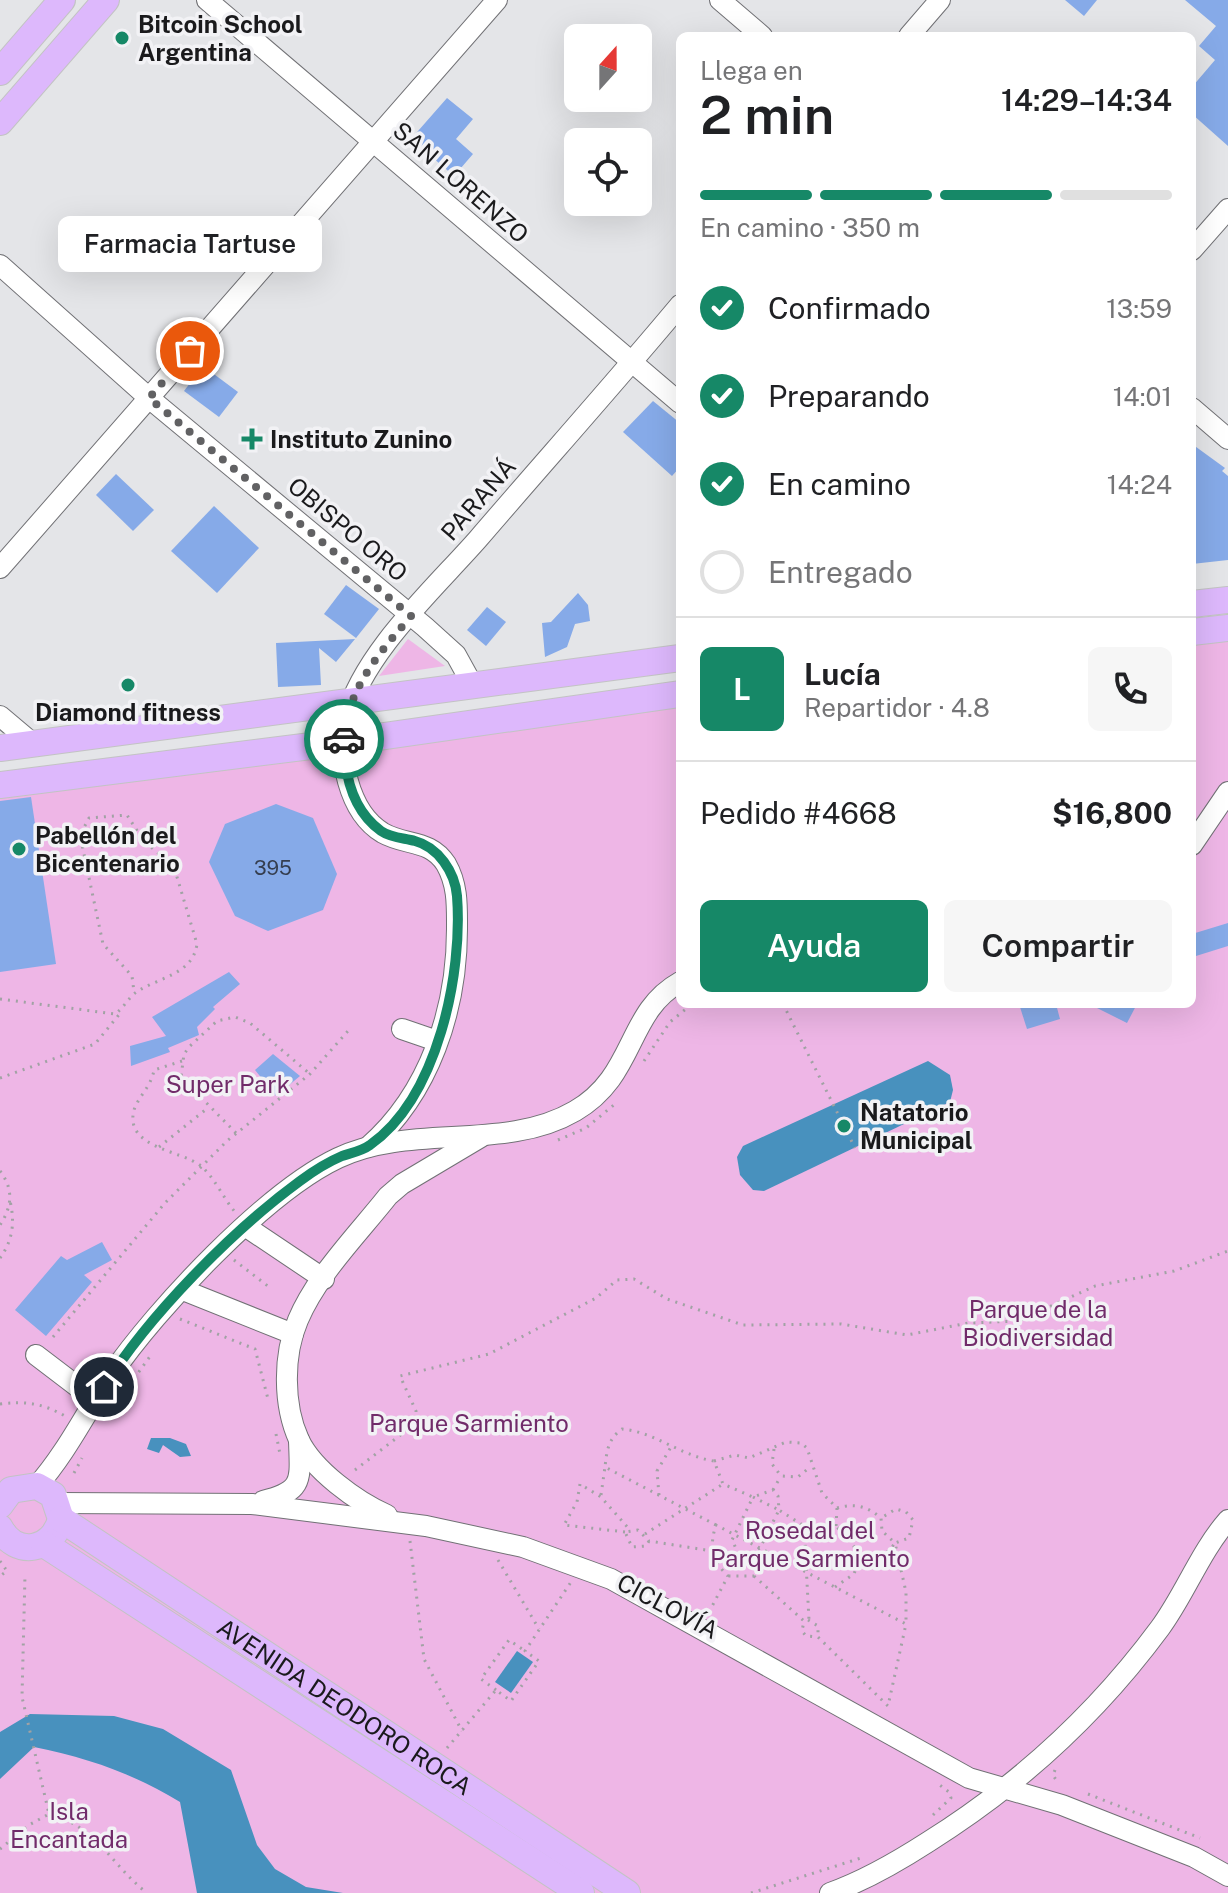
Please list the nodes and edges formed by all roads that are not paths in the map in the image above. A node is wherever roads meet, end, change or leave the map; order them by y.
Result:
1 (62, 0) edge
2 (106, 0) edge
3 (207, 0) edge
4 (497, 0) edge
5 (720, 0) edge
6 (940, 0) edge
7 (757, 32) edge
8 (912, 32) edge
9 (0, 72) edge
10 (0, 122) edge
11 (375, 142) junction
12 (1228, 209) edge
13 (1196, 245) edge
14 (0, 265) edge
15 (676, 310) edge
16 (632, 363) junction
17 (149, 398) junction
18 (676, 400) edge
19 (1196, 411) edge
20 (1228, 439) edge
21 (0, 568) edge
22 (1228, 600) edge
23 (1196, 604) edge
24 (411, 616) junction
25 (1228, 628) edge
26 (1196, 632) edge
27 (676, 658) edge
28 (472, 684) junction
29 (676, 695) edge
30 (352, 700) junction
31 (0, 716) edge
32 (343, 742) junction
33 (32, 743) junction
34 (0, 748) edge
35 (0, 785) edge
36 (1228, 792) edge
37 (1196, 839) edge
38 (676, 985) edge
39 (402, 1029) dead end
40 (437, 1041) junction
41 (488, 1133) junction
42 (368, 1147) junction
43 (245, 1226) junction
44 (324, 1279) junction
45 (183, 1290) junction
46 (293, 1334) junction
47 (36, 1355) dead end
48 (95, 1400) junction
49 (299, 1440) junction
50 (12, 1492) edge
51 (252, 1504) junction
52 (60, 1511) junction
53 (1228, 1520) edge
54 (409, 1531) junction
55 (1, 1532) edge
56 (44, 1544) junction
57 (1005, 1790) junction
58 (1228, 1876) edge
59 (581, 1893) edge
60 (627, 1893) edge
61 (830, 1893) edge

1 - 9 main road
2 - 10 main road
3 - 11 street, SAN LORENZO
4 - 11 street
5 - 7 street
6 - 8 street
11 - 16 street, SAN LORENZO
11 - 17 street
12 - 13 street
14 - 17 street, OBISPO ORO
15 - 16 street, PARANÁ
16 - 18 street, SAN LORENZO
16 - 24 street, PARANÁ
17 - 21 street
17 - 24 street, OBISPO ORO
19 - 20 street
22 - 23 main road
24 - 28 street, OBISPO ORO
24 - 30 street, PARANÁ
25 - 26 main road
27 - 28 main road
28 - 30 main road
29 - 32 main road
30 - 32 street, PARANÁ
30 - 33 main road
31 - 33 street
32 - 35 main road
32 - 40 street
33 - 34 main road
36 - 37 street
38 - 41 street
39 - 40 street
40 - 42 street
41 - 42 street
41 - 44 street
42 - 43 street
43 - 44 street
43 - 45 street
44 - 46 street
45 - 46 street
45 - 48 street
46 - 49 street
47 - 48 street
48 - 50 street
49 - 51 street
49 - 54 street
50 - 52 main road, AVENIDA DEODORO ROCA
51 - 52 street
51 - 54 street
52 - 56 main road
52 - 60 main road, AVENIDA DEODORO ROCA
53 - 57 street
54 - 57 street
55 - 56 main road
56 - 59 main road, AVENIDA DEODORO ROCA
57 - 58 street
57 - 61 street

